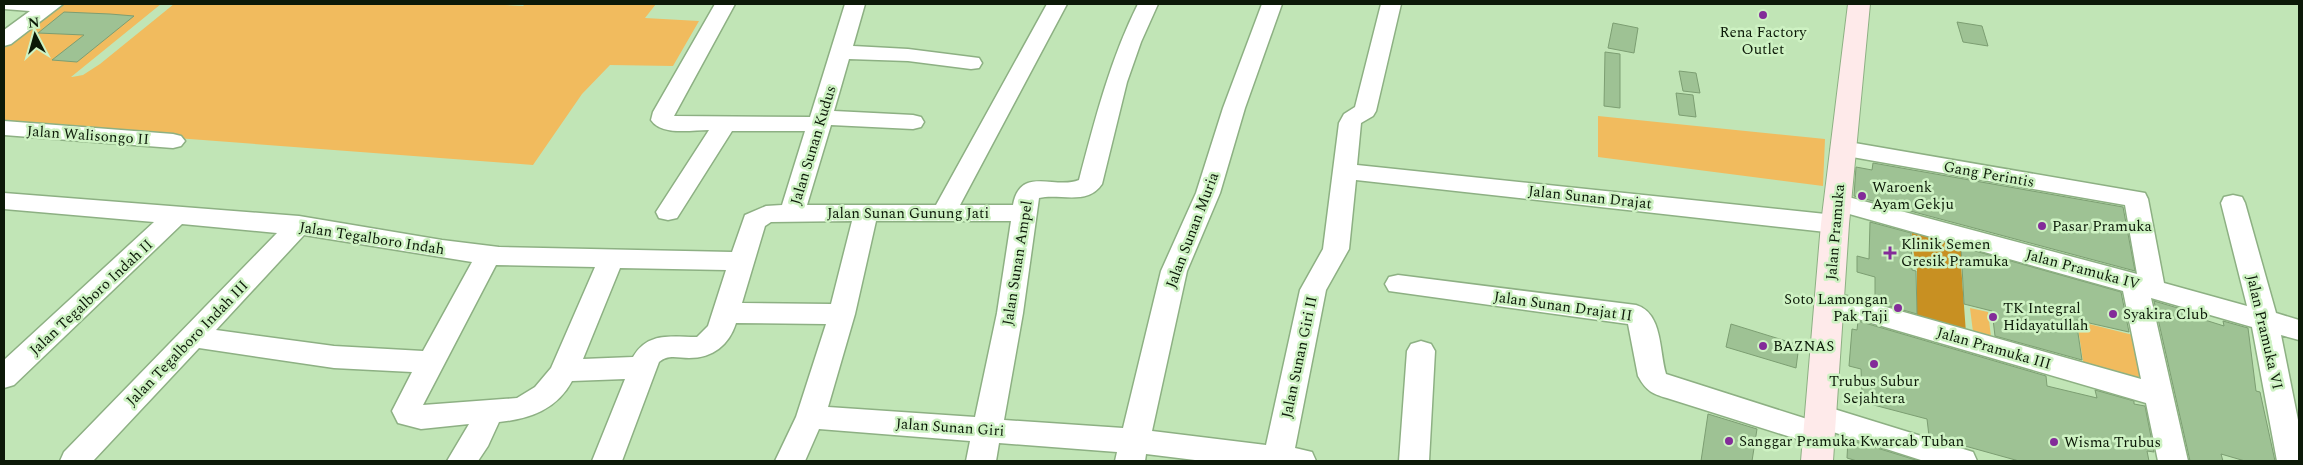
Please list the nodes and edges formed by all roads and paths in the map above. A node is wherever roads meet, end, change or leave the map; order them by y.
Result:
1 (9, 4) edge
2 (725, 4) edge
3 (855, 4) edge
4 (1057, 4) edge
5 (1272, 4) edge
6 (1392, 4) edge
7 (1859, 4) edge
8 (51, 5) edge
9 (1147, 7) edge
10 (4, 40) edge
11 (841, 52) junction
12 (971, 62) dead end
13 (821, 121) junction
14 (913, 122) dead end
15 (724, 124) junction
16 (4, 128) edge
17 (173, 141) dead end
18 (1843, 149) junction
19 (1344, 171) junction
20 (4, 201) edge
21 (2233, 203) dead end
22 (668, 212) dead end
23 (944, 212) junction
24 (1024, 212) junction
25 (866, 213) junction
26 (1836, 213) junction
27 (792, 214) junction
28 (177, 215) junction
29 (298, 225) junction
30 (488, 254) junction
31 (611, 259) junction
32 (742, 261) junction
33 (1398, 284) dead end
34 (2143, 286) junction
35 (1829, 301) junction
36 (726, 313) junction
37 (842, 314) junction
38 (2264, 320) junction
39 (2299, 330) edge
40 (191, 338) junction
41 (1421, 351) dead end
42 (431, 362) junction
43 (643, 368) junction
44 (564, 370) junction
45 (4, 378) edge
46 (2158, 395) junction
47 (489, 411) junction
48 (810, 417) junction
49 (987, 430) junction
50 (1819, 437) edge
51 (1132, 451) edge
52 (1290, 460) edge
53 (76, 461) edge
54 (462, 461) edge
55 (607, 461) edge
56 (790, 461) edge
57 (981, 461) edge
58 (1414, 461) edge
59 (1962, 461) edge
60 (2173, 461) edge
61 (2292, 461) edge

1 - 8 street
2 - 15 street
3 - 11 street, Jalan Sunan Kudus
4 - 23 street
5 - 51 street, Jalan Sunan Muria
6 - 19 street, Jalan Sunan Giri II
7 - 18 main road, Jalan Pramuka
8 - 10 street
9 - 24 street, Jalan Sunan Ampel
11 - 12 street
11 - 13 street, Jalan Sunan Kudus
13 - 14 street
13 - 15 street
13 - 27 street, Jalan Sunan Kudus
15 - 22 street
16 - 17 street, Jalan Walisongo II
18 - 26 main road, Jalan Pramuka
18 - 34 street, Gang Perintis
19 - 26 street, Jalan Sunan Drajat
19 - 52 street, Jalan Sunan Giri II
20 - 28 street, Jalan Tegalboro Indah
21 - 38 street, Jalan Pramuka VI
23 - 24 street, Jalan Sunan Gunung Jati
23 - 25 street, Jalan Sunan Gunung Jati
24 - 49 street, Jalan Sunan Ampel
25 - 27 street, Jalan Sunan Gunung Jati
25 - 37 street
26 - 34 street, Jalan Pramuka IV
26 - 35 main road, Jalan Pramuka
27 - 32 street, Jalan Sunan Kudus
28 - 29 street, Jalan Tegalboro Indah
28 - 45 street, Jalan Tegalboro Indah II
29 - 30 street, Jalan Tegalboro Indah
29 - 40 street, Jalan Tegalboro Indah III
30 - 31 street, Jalan Tegalboro Indah
30 - 42 street
31 - 32 street, Jalan Tegalboro Indah
31 - 44 street
32 - 36 street, Jalan Sunan Kudus
33 - 50 street, Jalan Sunan Drajat II
34 - 38 street, Jalan Pramuka IV
34 - 46 street
35 - 46 street, Jalan Pramuka III
35 - 50 main road, Jalan Pramuka
36 - 37 street
36 - 43 street, Jalan Sunan Kudus
37 - 48 street
38 - 39 street, Jalan Pramuka IV
38 - 61 street, Jalan Pramuka VI
40 - 42 street
40 - 53 street, Jalan Tegalboro Indah III
41 - 58 street
42 - 47 street
43 - 44 street
43 - 55 street, Jalan Sunan Kudus
44 - 47 street
46 - 60 street
47 - 54 street
48 - 49 street, Jalan Sunan Giri
48 - 56 street
49 - 51 street, Jalan Sunan Giri
49 - 57 street, Jalan Sunan Ampel
50 - 59 street
51 - 52 street, Jalan Sunan Giri

